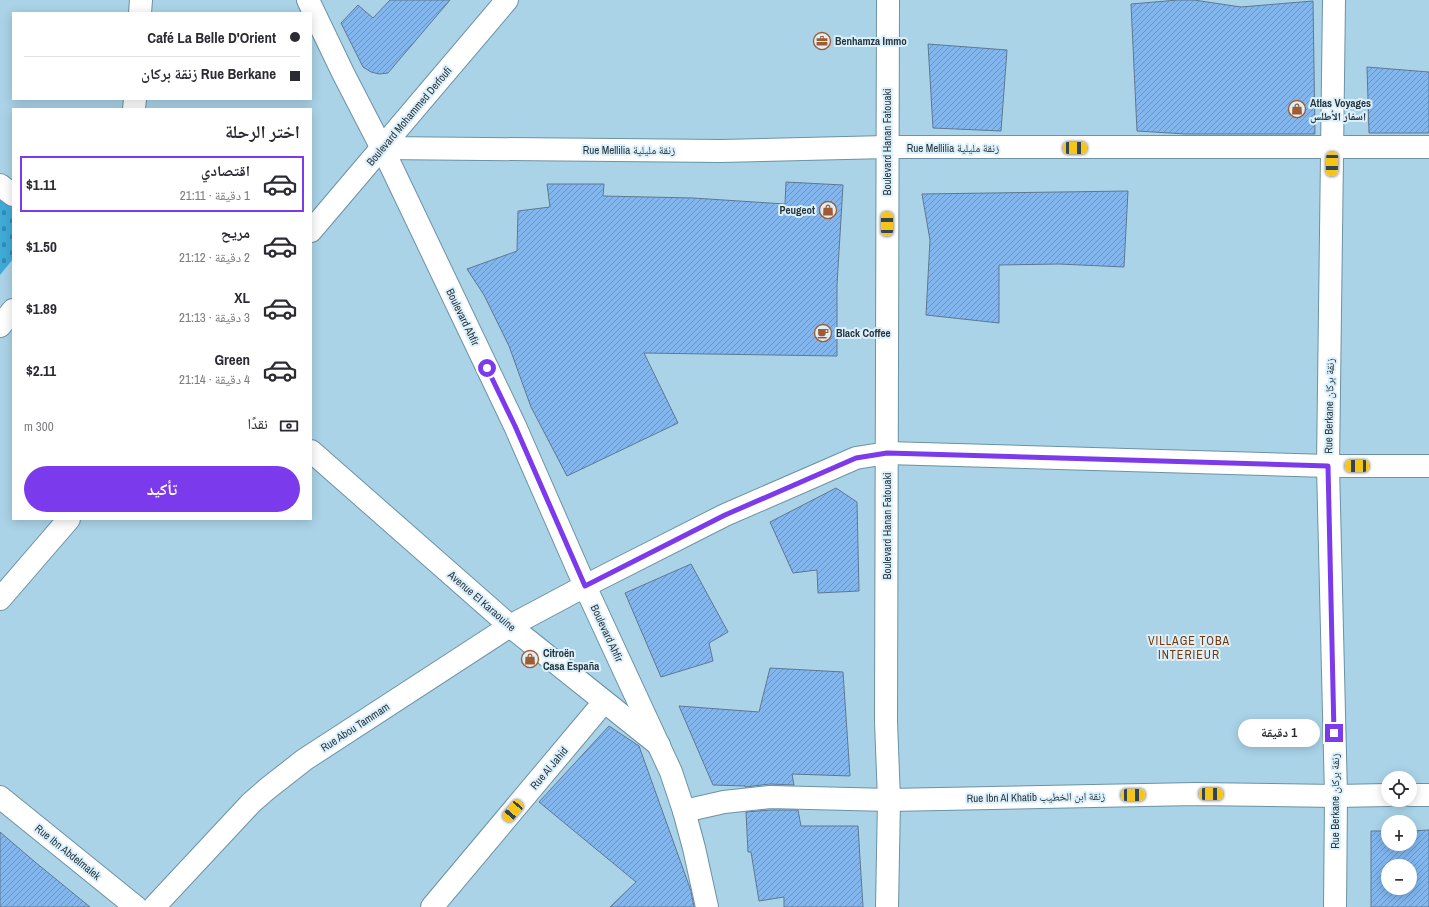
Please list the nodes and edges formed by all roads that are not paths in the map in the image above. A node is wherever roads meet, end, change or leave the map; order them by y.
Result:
1 (141, 0) edge
2 (308, 0) edge
3 (507, 0) edge
4 (888, 0) edge
5 (1334, 0) edge
6 (140, 12) edge
7 (887, 147) junction
8 (1429, 147) edge
9 (382, 148) junction
10 (1332, 148) junction
11 (0, 185) edge
12 (12, 194) edge
13 (312, 230) edge
14 (12, 311) edge
15 (0, 326) edge
16 (312, 452) edge
17 (887, 453) junction
18 (1328, 466) junction
19 (1429, 466) edge
20 (68, 520) edge
21 (585, 586) junction
22 (0, 599) edge
23 (510, 626) junction
24 (604, 702) junction
25 (659, 745) junction
26 (1381, 795) edge
27 (1417, 795) edge
28 (1429, 795) edge
29 (1336, 796) junction
30 (0, 797) edge
31 (889, 800) junction
32 (684, 811) junction
33 (136, 907) edge
34 (154, 907) edge
35 (432, 907) edge
36 (706, 907) edge
37 (888, 907) edge
38 (1335, 907) edge

1 - 6 street
2 - 9 street, Boulevard Ahfir
3 - 9 street, Boulevard Mohammed Derfoufi
4 - 7 street, Boulevard Hanan Fatouaki
5 - 10 street, Rue Berkane زنقة بركان
7 - 9 street, Rue Mellilia زنقة مليلية
7 - 10 street, Rue Mellilia زنقة مليلية
7 - 17 street, Boulevard Hanan Fatouaki
8 - 10 street, Rue Mellilia زنقة مليلية
9 - 13 street, Boulevard Mohammed Derfoufi
9 - 21 street, Boulevard Ahfir
10 - 18 street, Rue Berkane زنقة بركان
11 - 12 street
14 - 15 street
16 - 23 street, Avenue El Karaouine
17 - 18 street, Rue Abou Tammam
17 - 21 street, Rue Abou Tammam
17 - 31 street, Boulevard Hanan Fatouaki
18 - 19 street, Rue Abou Tammam
18 - 29 street, Rue Berkane زنقة بركان
20 - 22 street
21 - 23 street, Rue Abou Tammam
21 - 25 street, Boulevard Ahfir
23 - 24 street, Avenue El Karaouine
23 - 34 street, Rue Abou Tammam
24 - 25 street, Avenue El Karaouine
24 - 35 street, Rue Al Jahid
25 - 32 street, Boulevard Ahfir
26 - 29 street, Rue Ibn Al Khatib زنقة ابن الخطيب
27 - 28 street
29 - 31 street, Rue Ibn Al Khatib زنقة ابن الخطيب
29 - 38 street, Rue Berkane زنقة بركان
30 - 33 street, Rue Ibn Abdelmalek
31 - 32 street, Rue Ibn Al Khatib زنقة ابن الخطيب
31 - 37 street, Boulevard Hanan Fatouaki
32 - 36 street, Boulevard Ahfir

